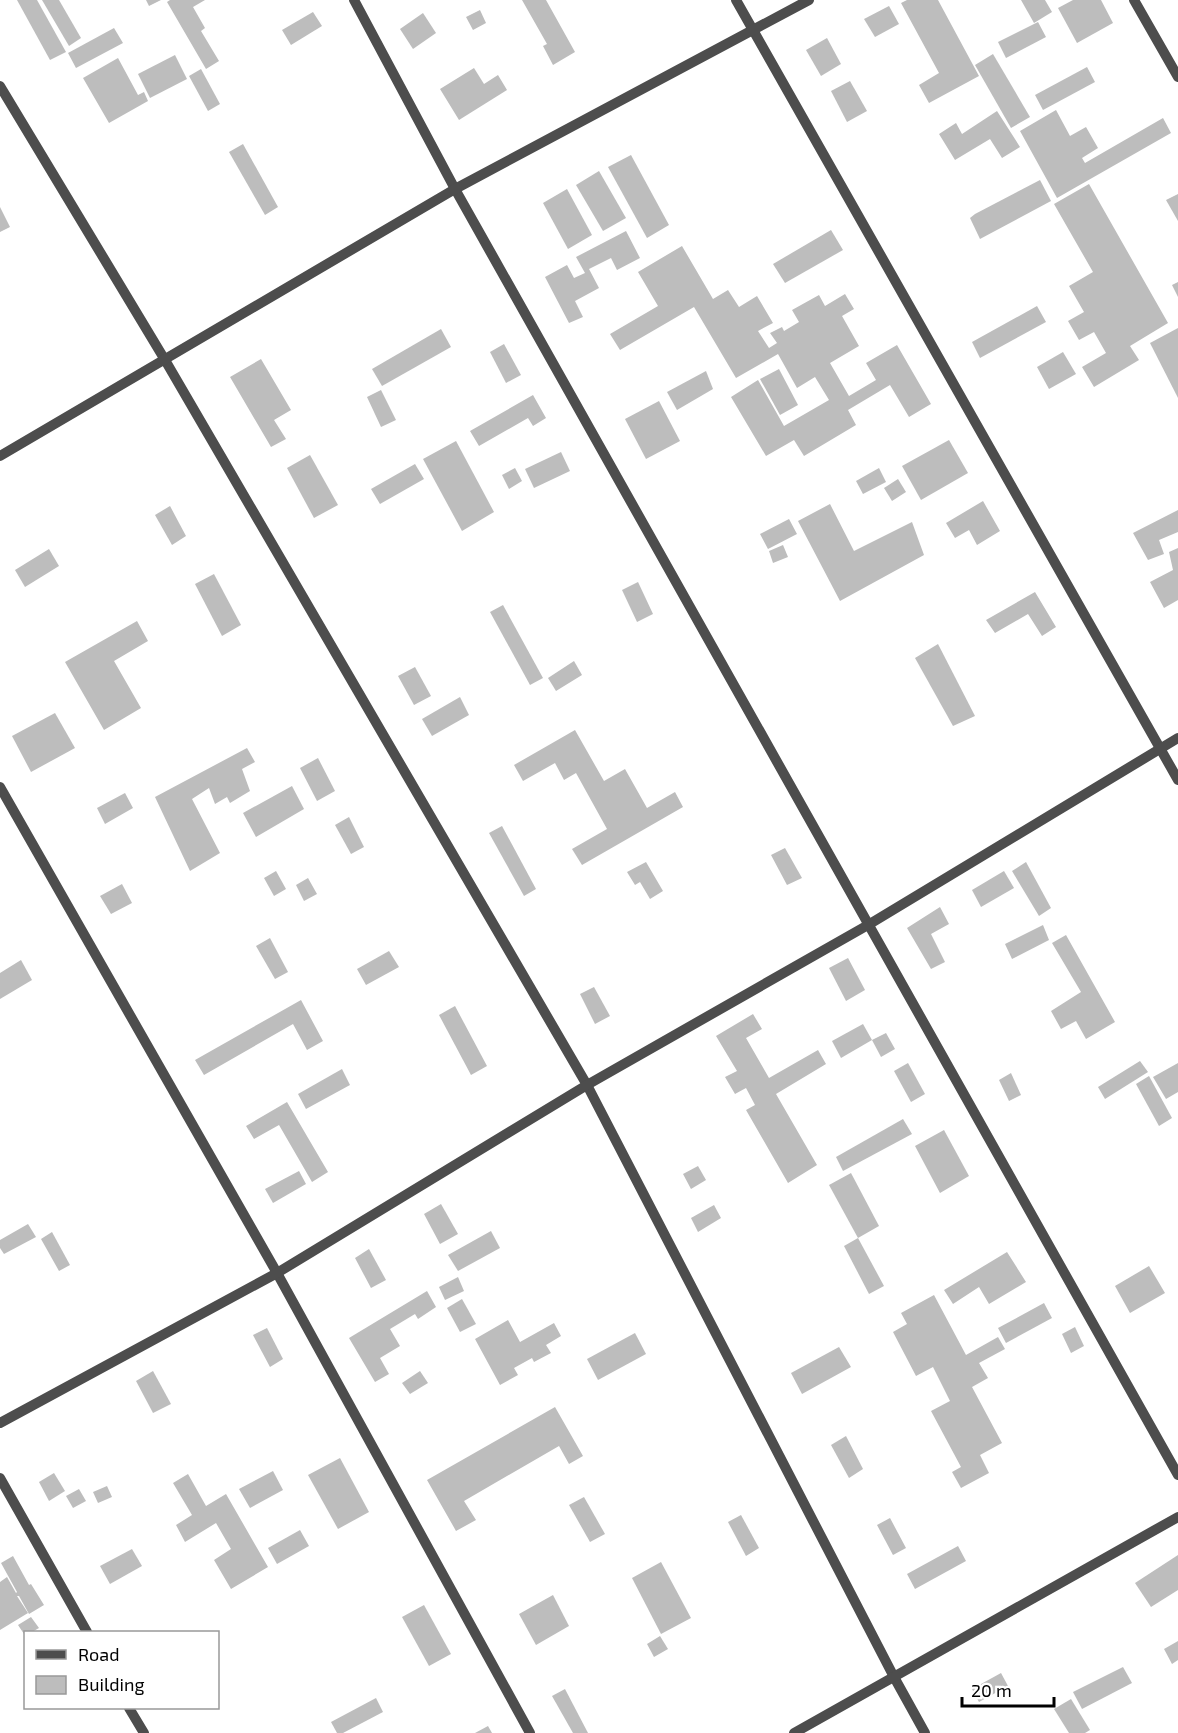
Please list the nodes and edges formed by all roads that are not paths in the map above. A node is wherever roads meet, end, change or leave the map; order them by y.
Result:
1 (354, 0) edge
2 (736, 0) edge
3 (809, 0) edge
4 (1134, 0) edge
5 (752, 30) junction
6 (1178, 77) edge
7 (0, 86) edge
8 (454, 189) junction
9 (165, 360) junction
10 (0, 456) edge
11 (1178, 738) edge
12 (1160, 748) junction
13 (1178, 780) edge
14 (0, 787) edge
15 (868, 925) junction
16 (587, 1085) junction
17 (278, 1273) junction
18 (0, 1423) edge
19 (1178, 1475) edge
20 (0, 1478) edge
21 (1178, 1517) edge
22 (86, 1631) edge
23 (894, 1677) junction
24 (130, 1709) edge
25 (144, 1733) edge
26 (530, 1733) edge
27 (794, 1733) edge
28 (925, 1733) edge

1 - 8 street
2 - 5 street
3 - 5 street
4 - 6 street
5 - 8 street
5 - 12 street
7 - 9 street
8 - 9 street
8 - 15 street
9 - 10 street
9 - 16 street
11 - 12 street
12 - 13 street
12 - 15 street
14 - 17 street
15 - 16 street
15 - 19 street
16 - 17 street
16 - 23 street
17 - 18 street
17 - 26 street
20 - 22 street
21 - 23 street
23 - 27 street
23 - 28 street
24 - 25 street

